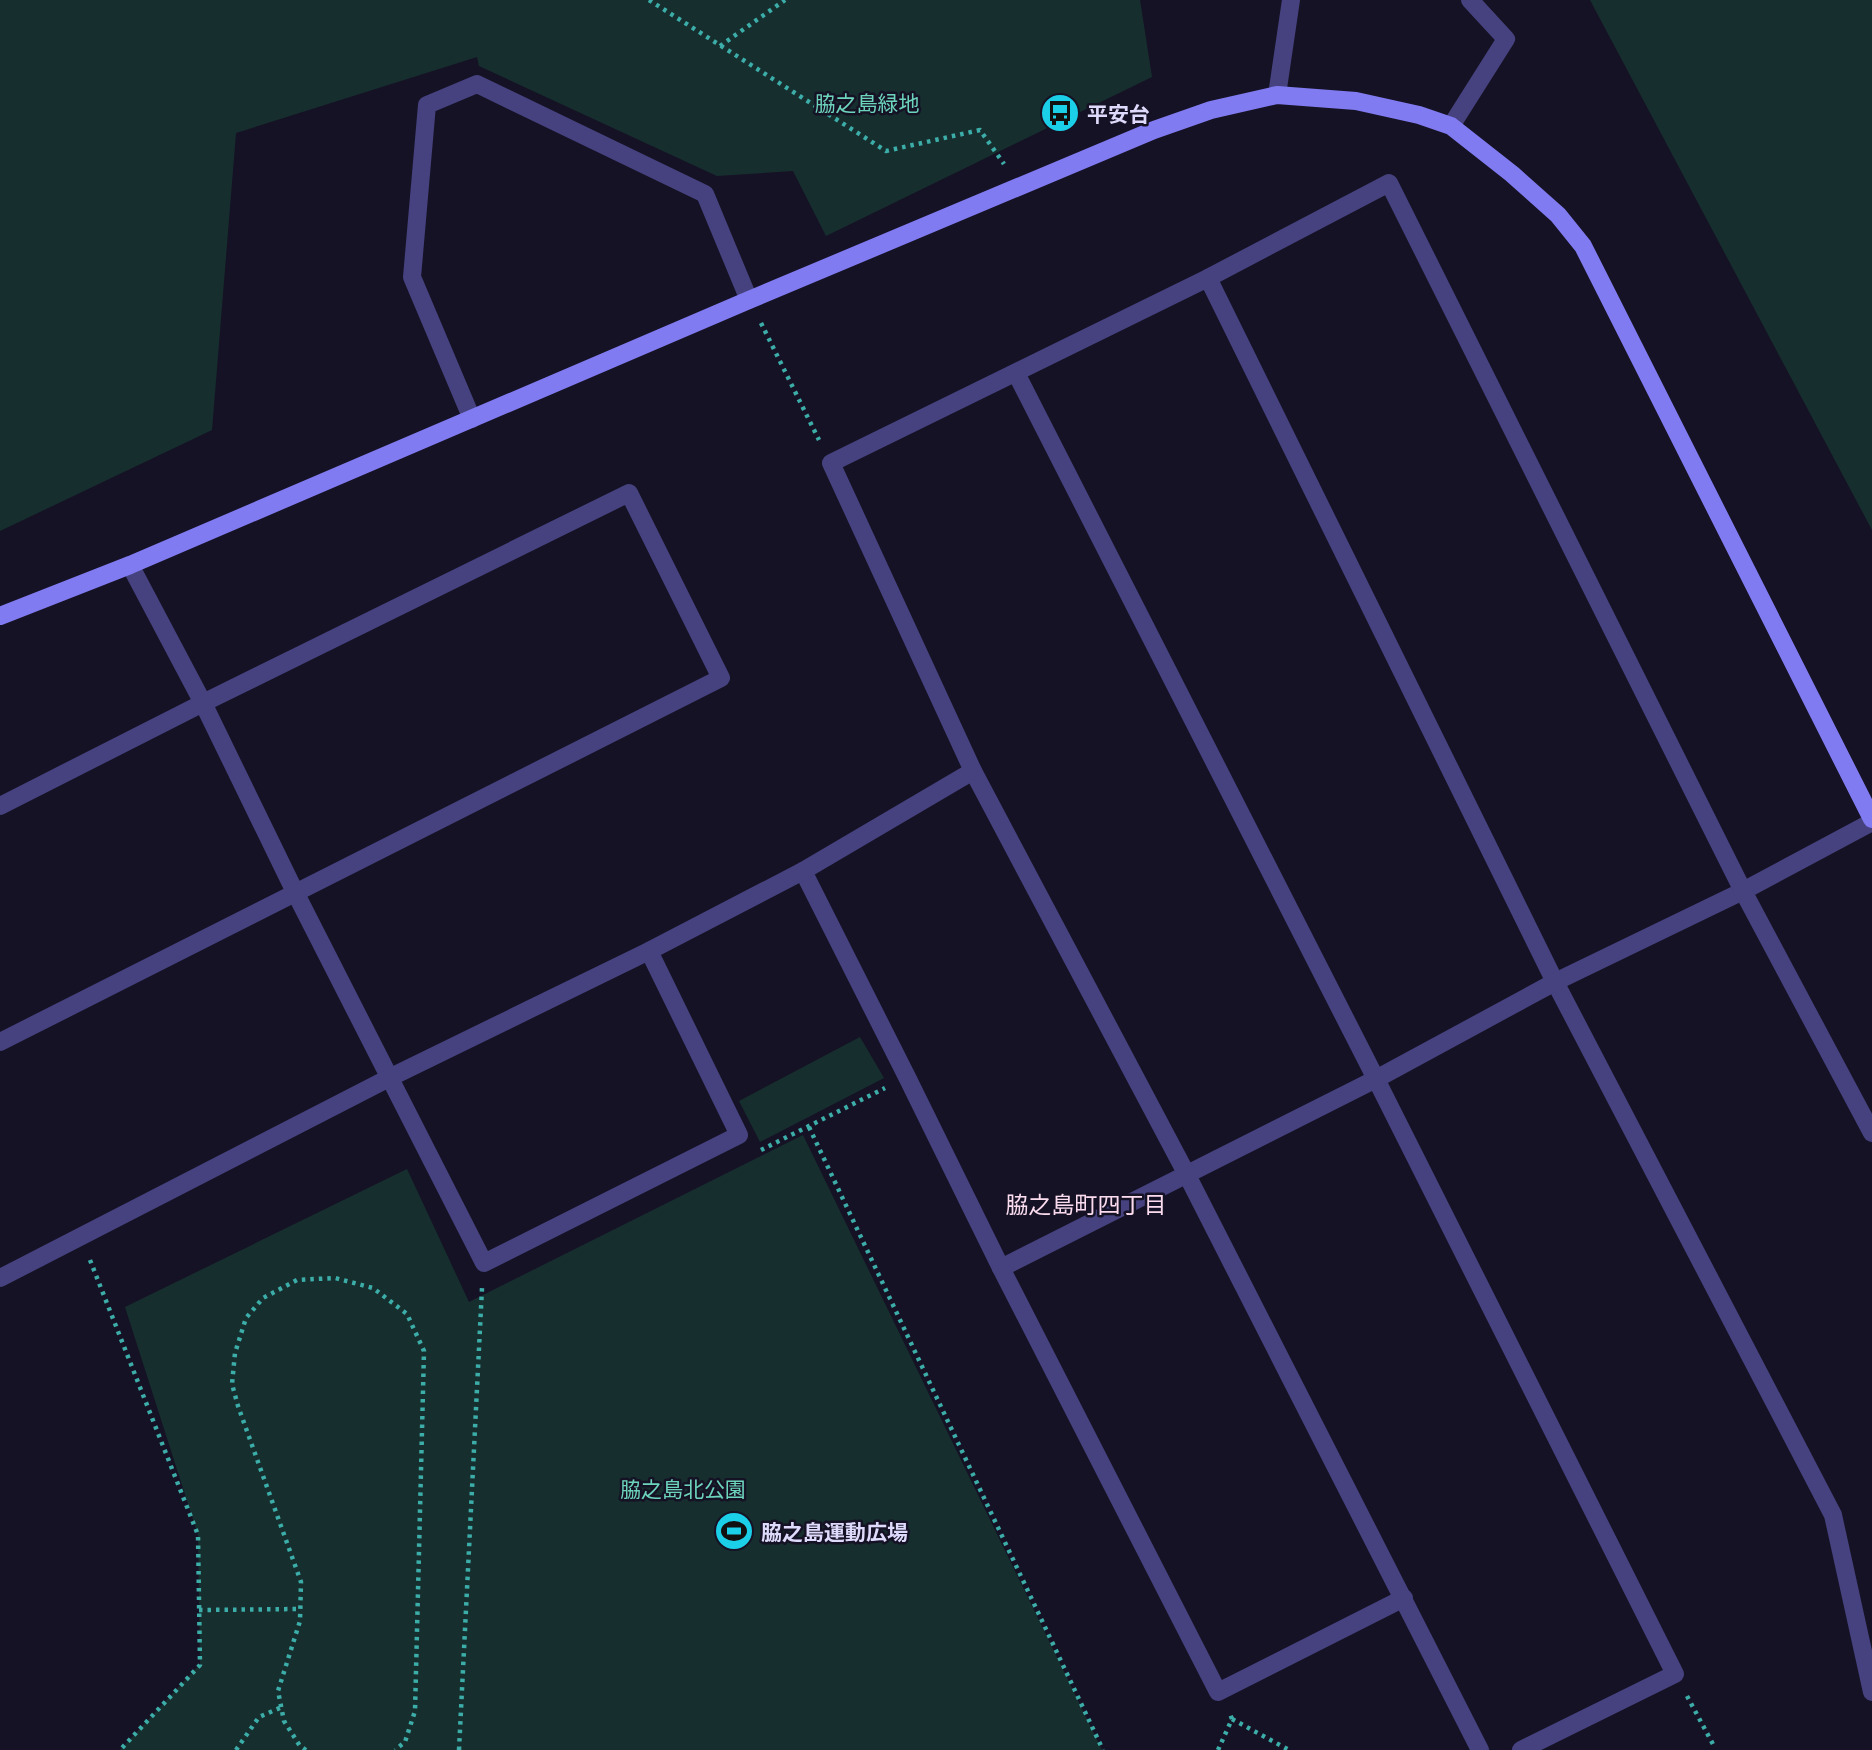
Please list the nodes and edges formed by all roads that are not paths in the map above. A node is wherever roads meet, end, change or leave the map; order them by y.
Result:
1 (1291, 0) edge
2 (1470, 0) edge
3 (1277, 95) junction
4 (1451, 126) junction
5 (1208, 278) junction
6 (749, 300) junction
7 (1016, 373) junction
8 (472, 419) junction
9 (130, 565) junction
10 (0, 615) edge
11 (203, 703) junction
12 (974, 771) junction
13 (0, 806) edge
14 (1872, 821) edge
15 (803, 872) junction
16 (1743, 891) junction
17 (295, 892) junction
18 (649, 951) junction
19 (1555, 982) junction
20 (0, 1042) edge
21 (389, 1078) junction
22 (1376, 1079) junction
23 (1872, 1133) edge
24 (1186, 1173) junction
25 (1001, 1268) junction
26 (0, 1278) edge
27 (1404, 1598) junction
28 (1872, 1692) edge
29 (1480, 1750) edge
30 (1521, 1750) edge

1 - 3 street
2 - 4 street
3 - 4 street
3 - 6 street
4 - 14 street
5 - 7 street
5 - 16 street
5 - 19 street
6 - 8 street
6 - 8 street
7 - 12 street
7 - 22 street
8 - 9 street
9 - 10 street
9 - 11 street
11 - 13 street
11 - 17 street
11 - 17 street
12 - 15 street
12 - 24 street
14 - 16 street
15 - 18 street
15 - 25 street
16 - 19 street
16 - 23 street
17 - 20 street
17 - 21 street
18 - 21 street
18 - 21 street
19 - 22 street
19 - 28 street
21 - 26 street
22 - 24 street
22 - 30 street
24 - 25 street
24 - 27 street
25 - 27 street
27 - 29 street

